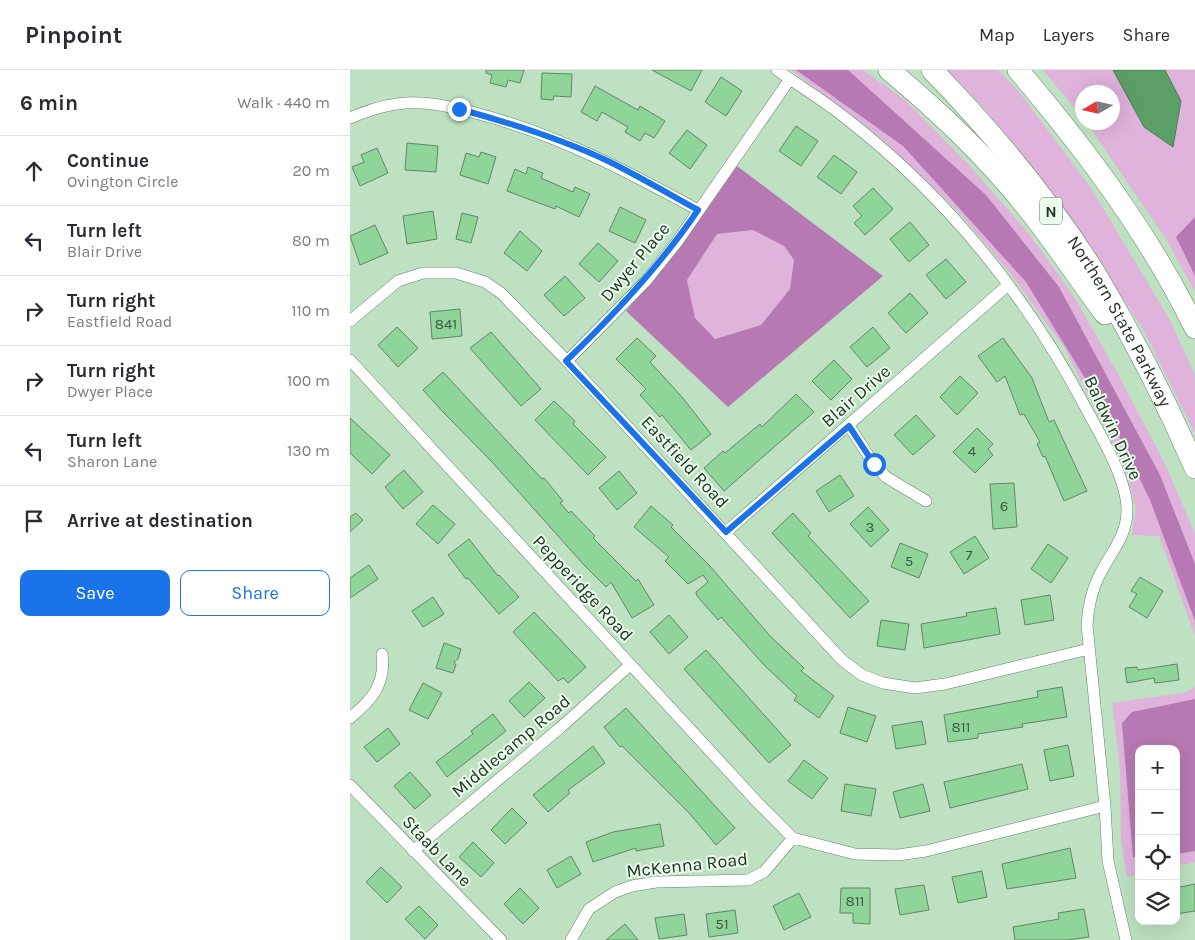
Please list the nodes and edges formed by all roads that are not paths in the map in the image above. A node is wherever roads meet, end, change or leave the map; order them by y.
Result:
1 (777, 70) edge
2 (889, 70) edge
3 (932, 70) edge
4 (1018, 70) edge
5 (1034, 70) edge
6 (790, 79) junction
7 (350, 118) edge
8 (1113, 189) junction
9 (698, 210) junction
10 (1008, 285) junction
11 (350, 320) edge
12 (1195, 328) edge
13 (350, 360) edge
14 (566, 361) junction
15 (1145, 366) junction
16 (849, 426) junction
17 (1195, 468) edge
18 (926, 501) dead end
19 (726, 532) junction
20 (1089, 649) junction
21 (382, 654) dead end
22 (630, 665) junction
23 (350, 718) edge
24 (350, 785) edge
25 (1105, 806) junction
26 (793, 838) junction
27 (413, 851) junction
28 (501, 940) edge
29 (571, 940) edge
30 (1126, 940) edge

1 - 6 street, Baldwin Drive
2 - 15 highway
3 - 15 highway, Northern State Parkway / N
4 - 8 highway
5 - 8 highway
6 - 9 street, Dwyer Place
6 - 10 street, Baldwin Drive
7 - 9 street
8 - 12 highway
9 - 14 street, Dwyer Place
10 - 16 street, Blair Drive
10 - 20 street, Baldwin Drive
11 - 14 street, Eastfield Road
13 - 22 street, Pepperidge Road
14 - 19 street, Eastfield Road
15 - 17 highway, Northern State Parkway / N
16 - 18 street
16 - 19 street, Blair Drive
19 - 20 street, Eastfield Road
20 - 25 street, Baldwin Drive
21 - 23 street
22 - 26 street, Pepperidge Road
22 - 27 street, Middlecamp Road
24 - 27 street, Staab Lane
25 - 26 street
25 - 30 street, Baldwin Drive
26 - 29 street, McKenna Road
27 - 28 street, Staab Lane

